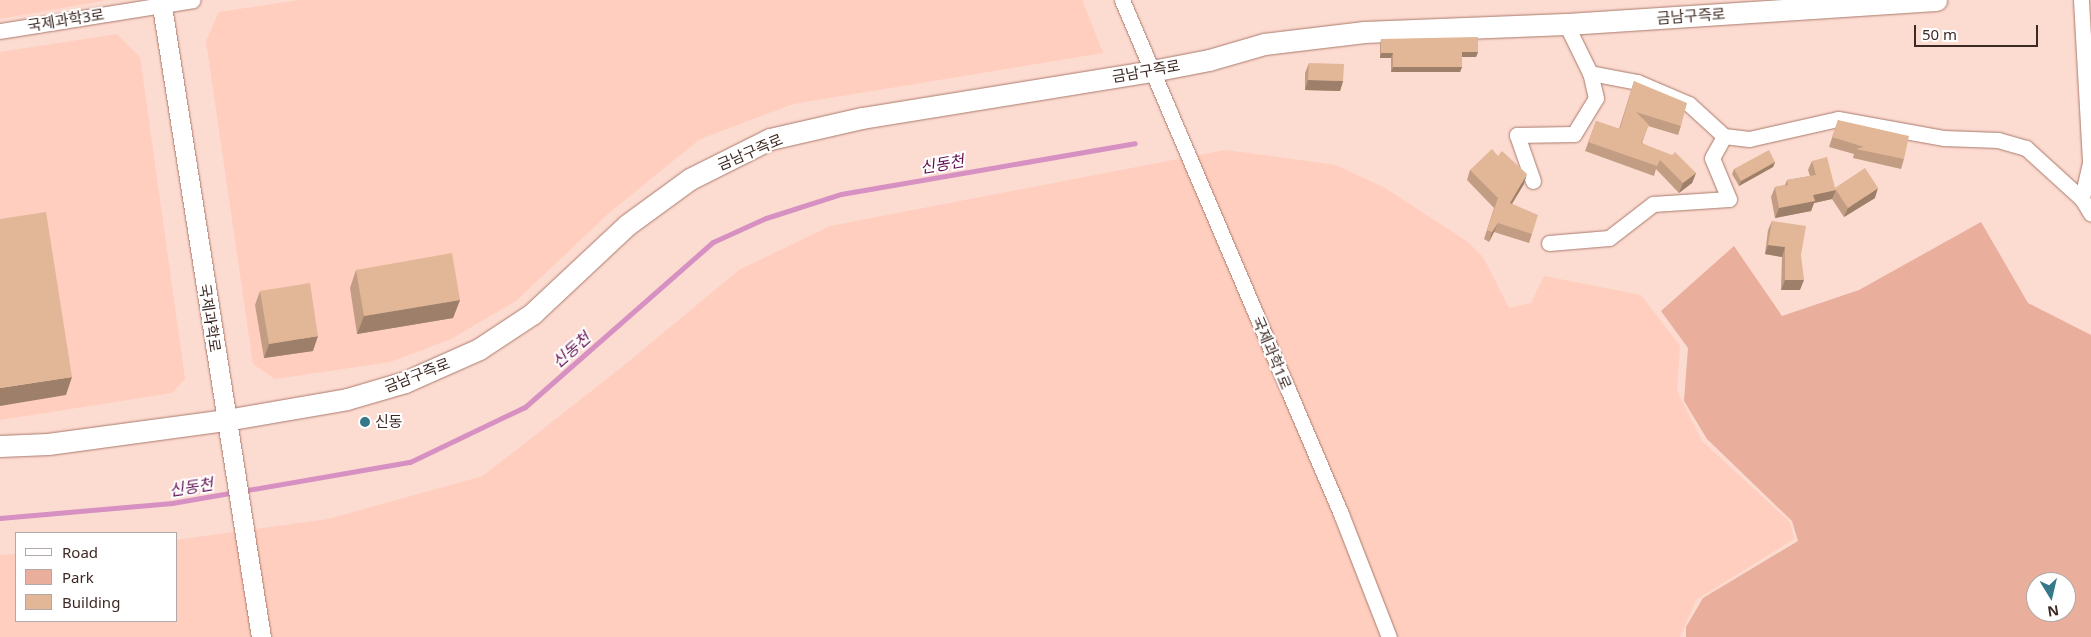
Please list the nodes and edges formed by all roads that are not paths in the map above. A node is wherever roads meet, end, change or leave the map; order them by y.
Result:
1 (193, 0) edge
2 (1122, 0) edge
3 (1936, 0) edge
4 (2081, 0) edge
5 (161, 3) edge
6 (1566, 24) junction
7 (0, 31) edge
8 (1152, 71) junction
9 (1590, 73) junction
10 (1724, 136) junction
11 (1533, 181) dead end
12 (2082, 199) junction
13 (2091, 214) edge
14 (1550, 243) dead end
15 (226, 420) junction
16 (0, 446) edge
17 (261, 637) edge
18 (1389, 637) edge

1 - 5 street, 국제과학3로
2 - 8 street, 국제과학1로
3 - 6 main road, 금남구즉로
4 - 12 street
5 - 7 street, 국제과학3로
5 - 15 street, 국제과학로
6 - 8 main road, 금남구즉로
6 - 9 street
8 - 15 main road, 금남구즉로
8 - 18 street, 국제과학1로
9 - 10 street
9 - 11 street
10 - 12 street
10 - 14 street
12 - 13 street
15 - 16 main road, 금남구즉로
15 - 17 street, 국제과학로

